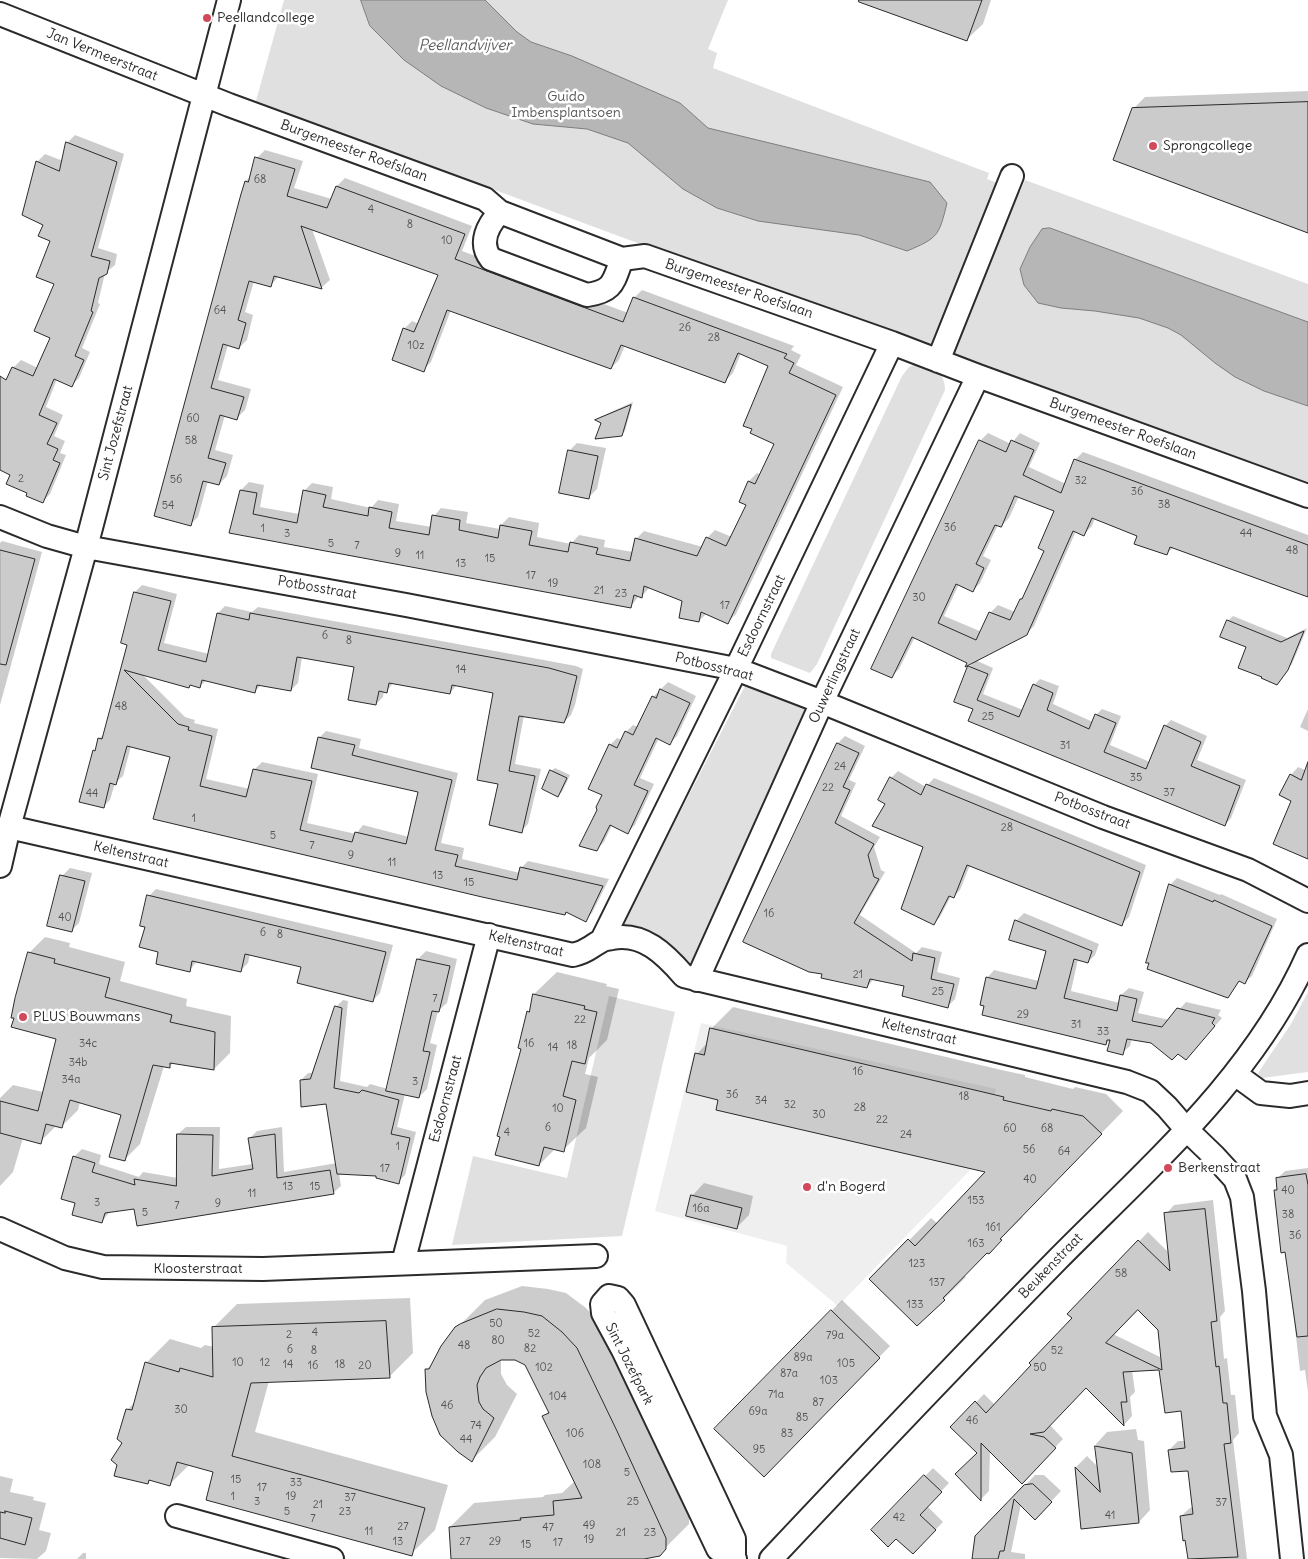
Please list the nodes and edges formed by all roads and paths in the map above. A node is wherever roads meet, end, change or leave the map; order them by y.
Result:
1 (229, 0) edge
2 (0, 14) edge
3 (205, 96) junction
4 (1012, 176) dead end
5 (500, 212) junction
6 (622, 258) junction
7 (892, 343) junction
8 (938, 361) junction
9 (978, 376) junction
10 (1308, 496) edge
11 (0, 517) edge
12 (86, 546) junction
13 (736, 669) junction
14 (822, 702) junction
15 (8, 827) junction
16 (0, 866) edge
17 (1308, 901) edge
18 (489, 935) junction
19 (602, 940) junction
20 (1308, 955) edge
21 (698, 980) junction
22 (1235, 1074) junction
23 (1308, 1093) edge
24 (1186, 1129) junction
25 (0, 1229) edge
26 (596, 1256) dead end
27 (403, 1263) junction
28 (177, 1516) dead end
29 (332, 1559) edge
30 (735, 1559) edge
31 (770, 1559) edge
32 (1292, 1559) edge

1 - 3 street, Sint Jozefstraat
2 - 3 street, Jan Vermeerstraat
3 - 5 street, Burgemeester Roefslaan
3 - 12 street, Sint Jozefstraat
4 - 8 street
5 - 6 street, Burgemeester Roefslaan
5 - 6 street
6 - 7 street, Burgemeester Roefslaan
7 - 8 street, Burgemeester Roefslaan
7 - 13 street, Esdoornstraat
8 - 9 street, Burgemeester Roefslaan
9 - 10 street, Burgemeester Roefslaan
9 - 14 street, Ouwerlingstraat
11 - 12 street, Potbosstraat
12 - 13 street, Potbosstraat
12 - 15 street, Sint Jozefstraat
13 - 14 street, Potbosstraat
13 - 19 street, Esdoornstraat
14 - 17 street, Potbosstraat
14 - 21 street, Ouwerlingstraat
15 - 16 street, Sint Jozefstraat
15 - 18 street, Keltenstraat
18 - 19 street, Keltenstraat
18 - 27 street, Esdoornstraat
19 - 21 street, Keltenstraat
20 - 22 street, Beukenstraat
21 - 24 street, Keltenstraat
22 - 23 street
22 - 24 street, Beukenstraat
24 - 31 street, Beukenstraat
24 - 32 street
25 - 27 street, Kloosterstraat
26 - 27 street
28 - 29 street
30 - 30 street, Sint Jozefpark

